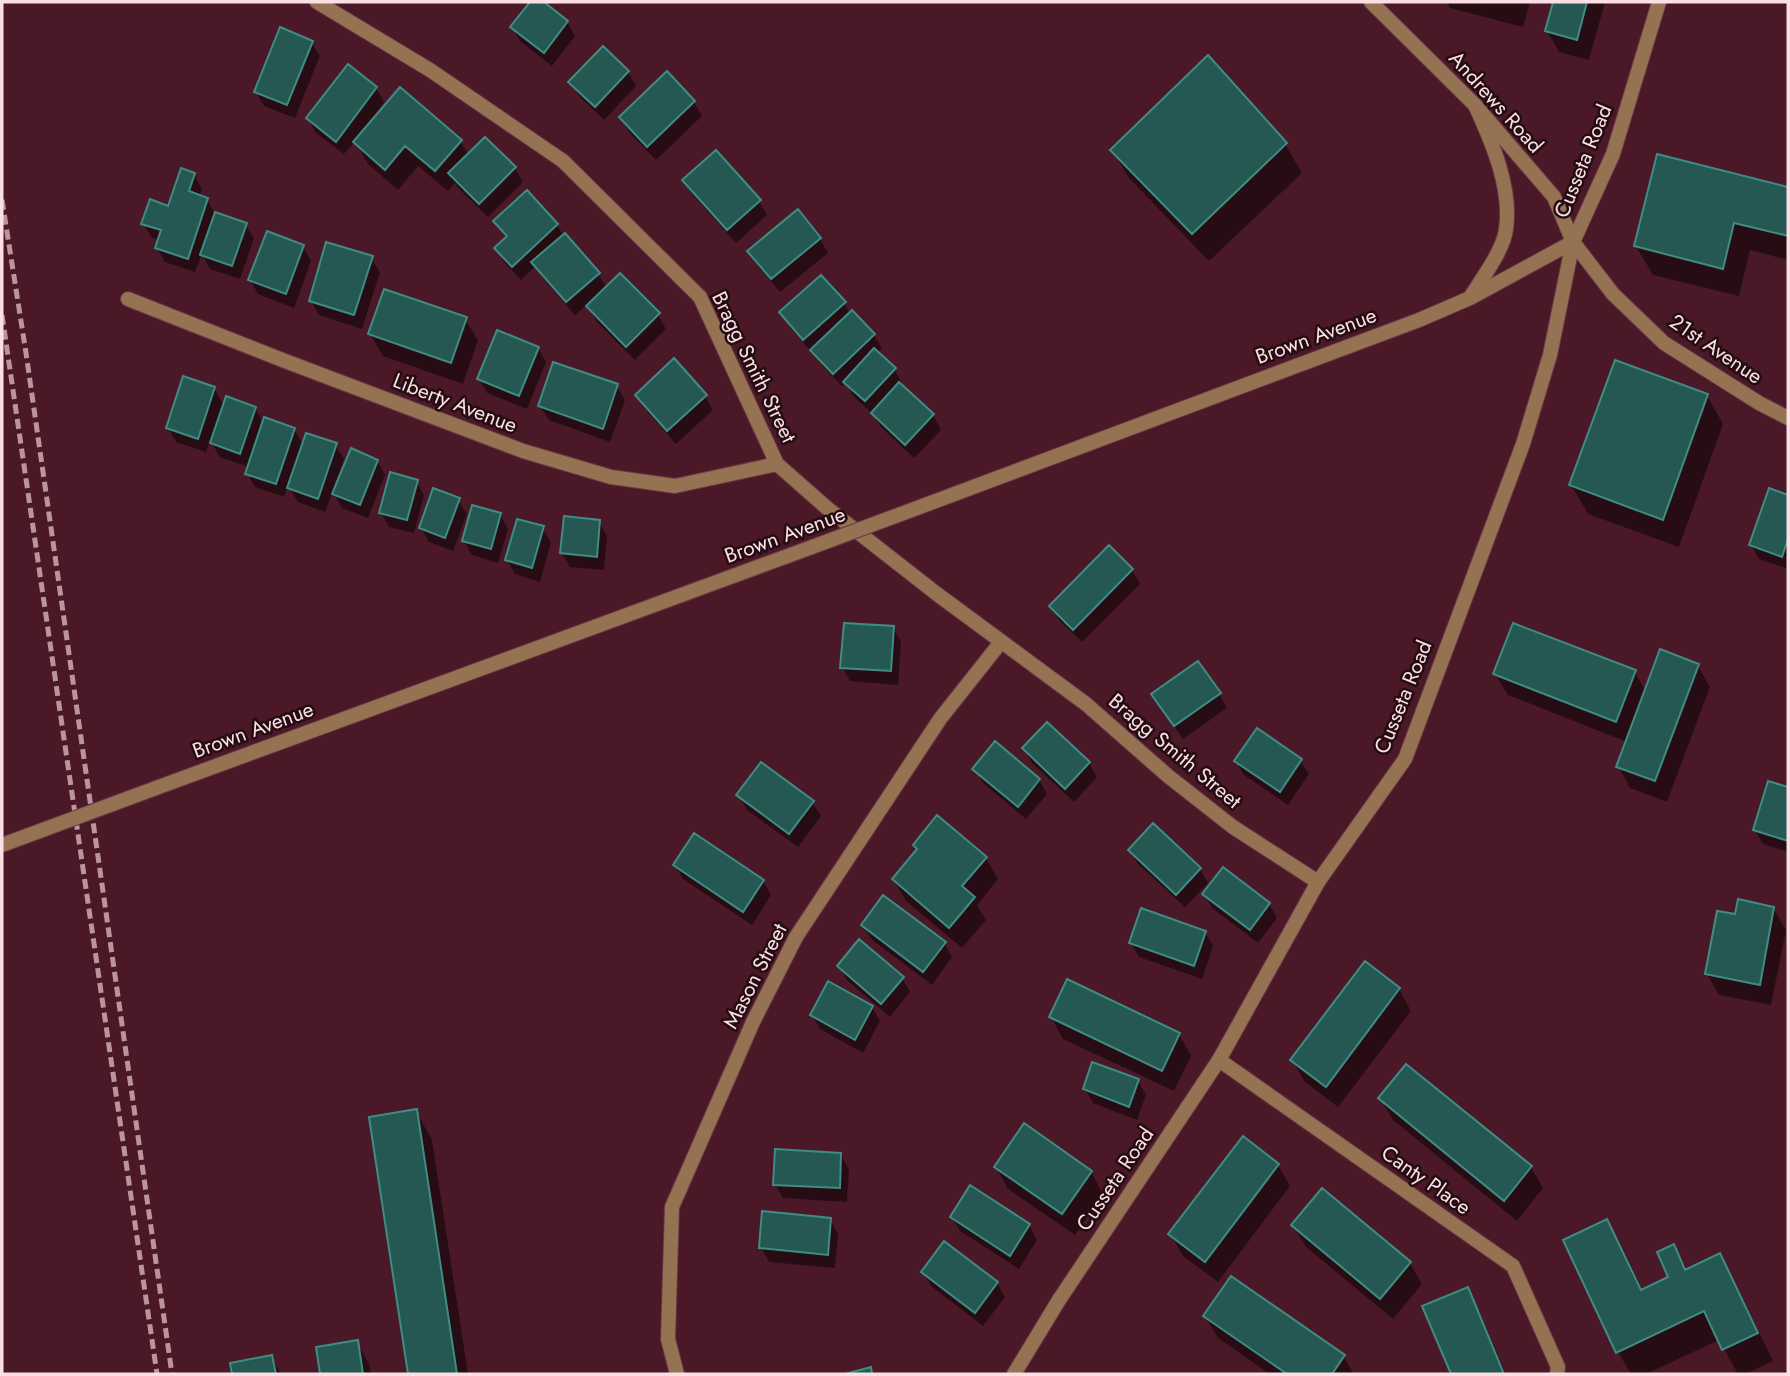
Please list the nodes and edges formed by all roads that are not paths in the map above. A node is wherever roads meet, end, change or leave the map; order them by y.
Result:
1 (317, 2) edge
2 (1371, 2) edge
3 (1660, 2) edge
4 (1475, 105) junction
5 (1573, 242) junction
6 (1470, 298) junction
7 (128, 299) dead end
8 (1788, 418) edge
9 (777, 464) junction
10 (1001, 642) junction
11 (2, 845) edge
12 (1318, 882) junction
13 (1219, 1060) junction
14 (677, 1374) edge
15 (1014, 1374) edge
16 (1557, 1374) edge

1 - 9 street, Bragg Smith Street
2 - 4 street, Andrews Road
3 - 5 street, Cusseta Road
4 - 5 street, Andrews Road
4 - 6 street
5 - 6 street, Brown Avenue
5 - 8 street, 21st Avenue
5 - 12 street, Cusseta Road
6 - 11 street, Brown Avenue, bridge
7 - 9 street, Liberty Avenue
9 - 10 street, Bragg Smith Street
10 - 12 street, Bragg Smith Street
10 - 14 street, Mason Street
12 - 13 street, Cusseta Road
13 - 15 street, Cusseta Road
13 - 16 street, Canty Place

